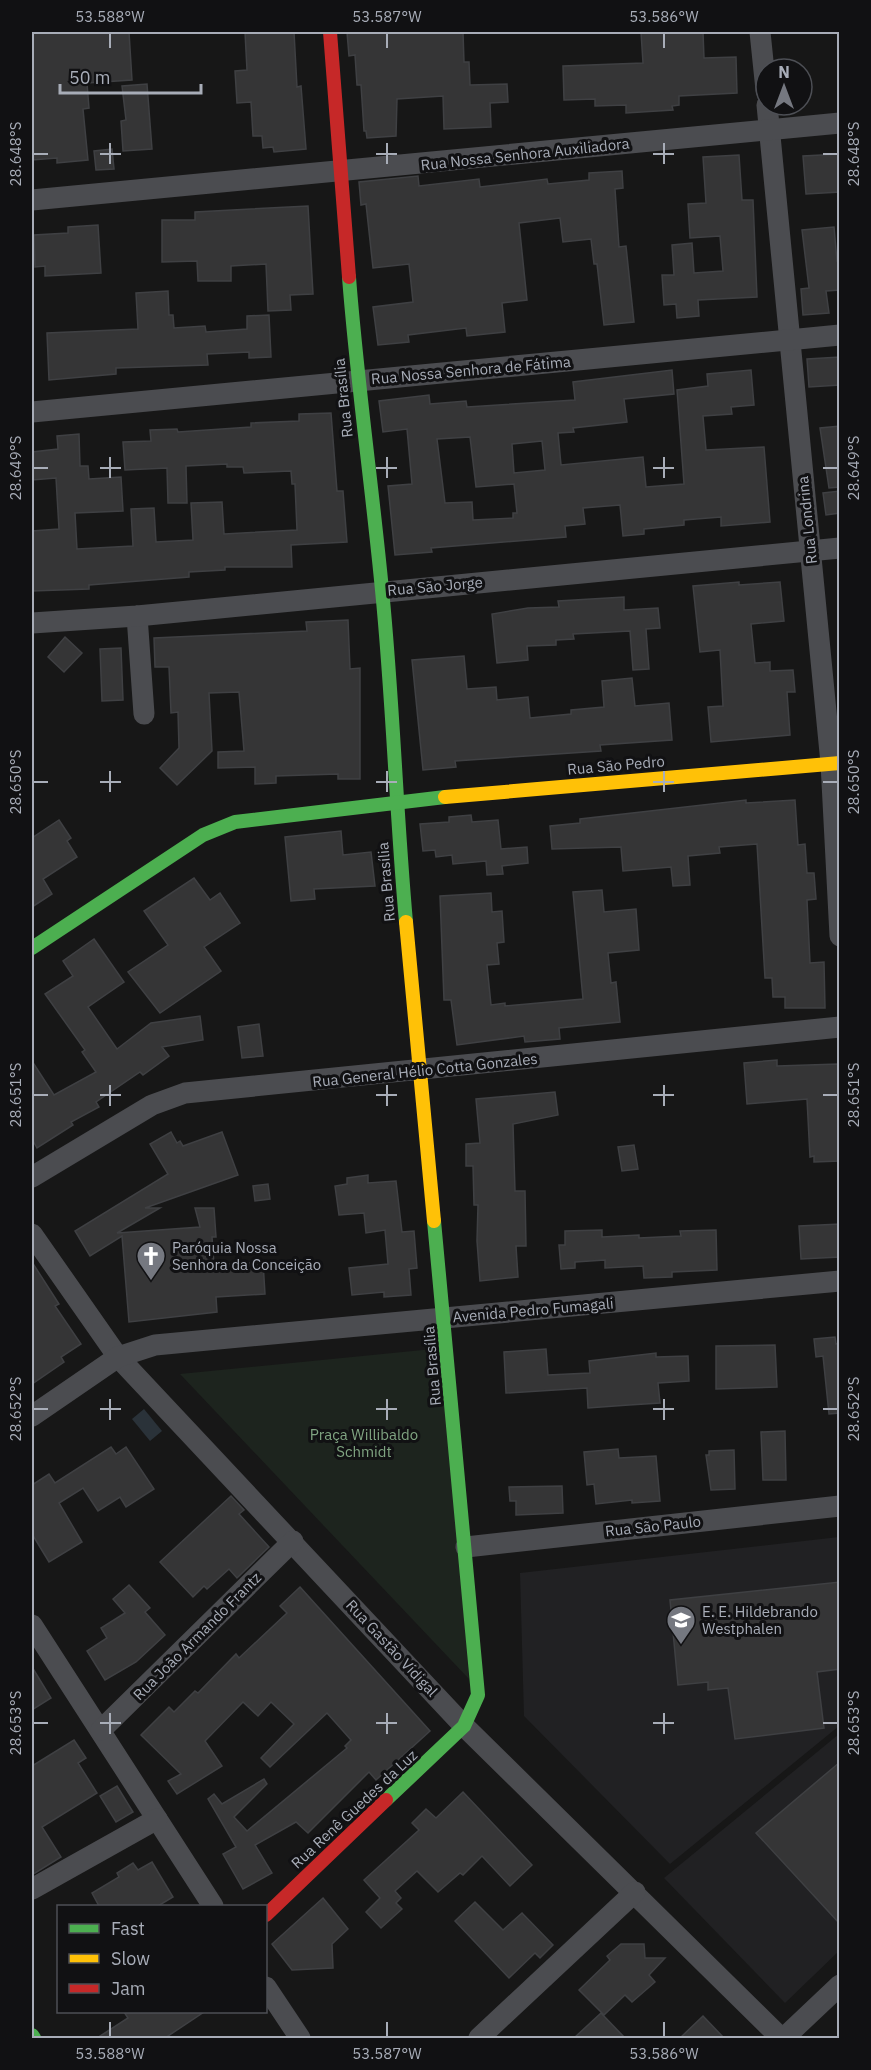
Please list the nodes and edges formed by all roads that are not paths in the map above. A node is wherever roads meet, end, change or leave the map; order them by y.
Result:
1 (330, 32) edge
2 (760, 32) edge
3 (763, 57) edge
4 (768, 117) edge
5 (840, 123) edge
6 (770, 130) junction
7 (339, 172) junction
8 (32, 200) edge
9 (840, 335) edge
10 (789, 340) junction
11 (357, 381) junction
12 (32, 412) edge
13 (840, 548) edge
14 (810, 551) junction
15 (382, 591) junction
16 (137, 616) junction
17 (32, 623) edge
18 (144, 714) dead end
19 (835, 763) edge
20 (395, 801) junction
21 (840, 936) edge
22 (32, 948) edge
23 (840, 1027) edge
24 (420, 1071) junction
25 (32, 1177) edge
26 (32, 1234) edge
27 (840, 1281) edge
28 (445, 1319) junction
29 (118, 1357) junction
30 (32, 1416) edge
31 (840, 1506) edge
32 (293, 1541) junction
33 (466, 1546) junction
34 (32, 1625) edge
35 (464, 1726) junction
36 (101, 1730) junction
37 (157, 1819) junction
38 (32, 1888) edge
39 (635, 1892) junction
40 (212, 1905) edge
41 (267, 1914) edge
42 (840, 1984) edge
43 (267, 1988) edge
44 (300, 2038) edge
45 (479, 2038) edge
46 (782, 2038) edge

1 - 7 street, Rua Brasília
2 - 3 street
4 - 6 street, Rua Londrina
5 - 6 street, Rua Nossa Senhora Auxiliadora
6 - 7 street, Rua Nossa Senhora Auxiliadora
6 - 10 street, Rua Londrina
7 - 8 street, Rua Nossa Senhora Auxiliadora
7 - 11 street, Rua Brasília
9 - 10 street, Rua Nossa Senhora de Fátima
10 - 11 street, Rua Nossa Senhora de Fátima
10 - 14 street, Rua Londrina
11 - 12 street, Rua Nossa Senhora de Fátima
11 - 15 street, Rua Brasília
13 - 14 street, Rua São Jorge
14 - 15 street, Rua São Jorge
14 - 19 street, Rua Londrina
15 - 16 street, Rua São Jorge
15 - 20 street, Rua Brasília
16 - 17 street, Rua São Jorge
16 - 18 street
19 - 20 street, Rua São Pedro
19 - 21 street, Rua Londrina
20 - 22 street, Rua São Pedro
20 - 24 street, Rua Brasília
23 - 24 street, Rua General Hélio Cotta Gonzales
24 - 25 street, Rua General Hélio Cotta Gonzales
24 - 28 street, Rua Brasília
26 - 29 street, Rua Gastão Vidigal
27 - 28 street, Avenida Pedro Fumagali
28 - 29 street, Avenida Pedro Fumagali
28 - 33 street, Rua Brasília
29 - 30 street, Avenida Pedro Fumagali
29 - 32 street, Rua Gastão Vidigal
31 - 33 street, Rua São Paulo
32 - 35 street, Rua Gastão Vidigal
32 - 36 street, Rua João Armando Frantz
33 - 35 street, Rua Brasília
34 - 36 street
35 - 39 street, Rua Gastão Vidigal
35 - 41 street, Rua Renê Guedes da Luz
36 - 37 street
37 - 38 street
37 - 40 street
39 - 45 street
39 - 46 street, Rua Gastão Vidigal
42 - 46 street
43 - 44 street

